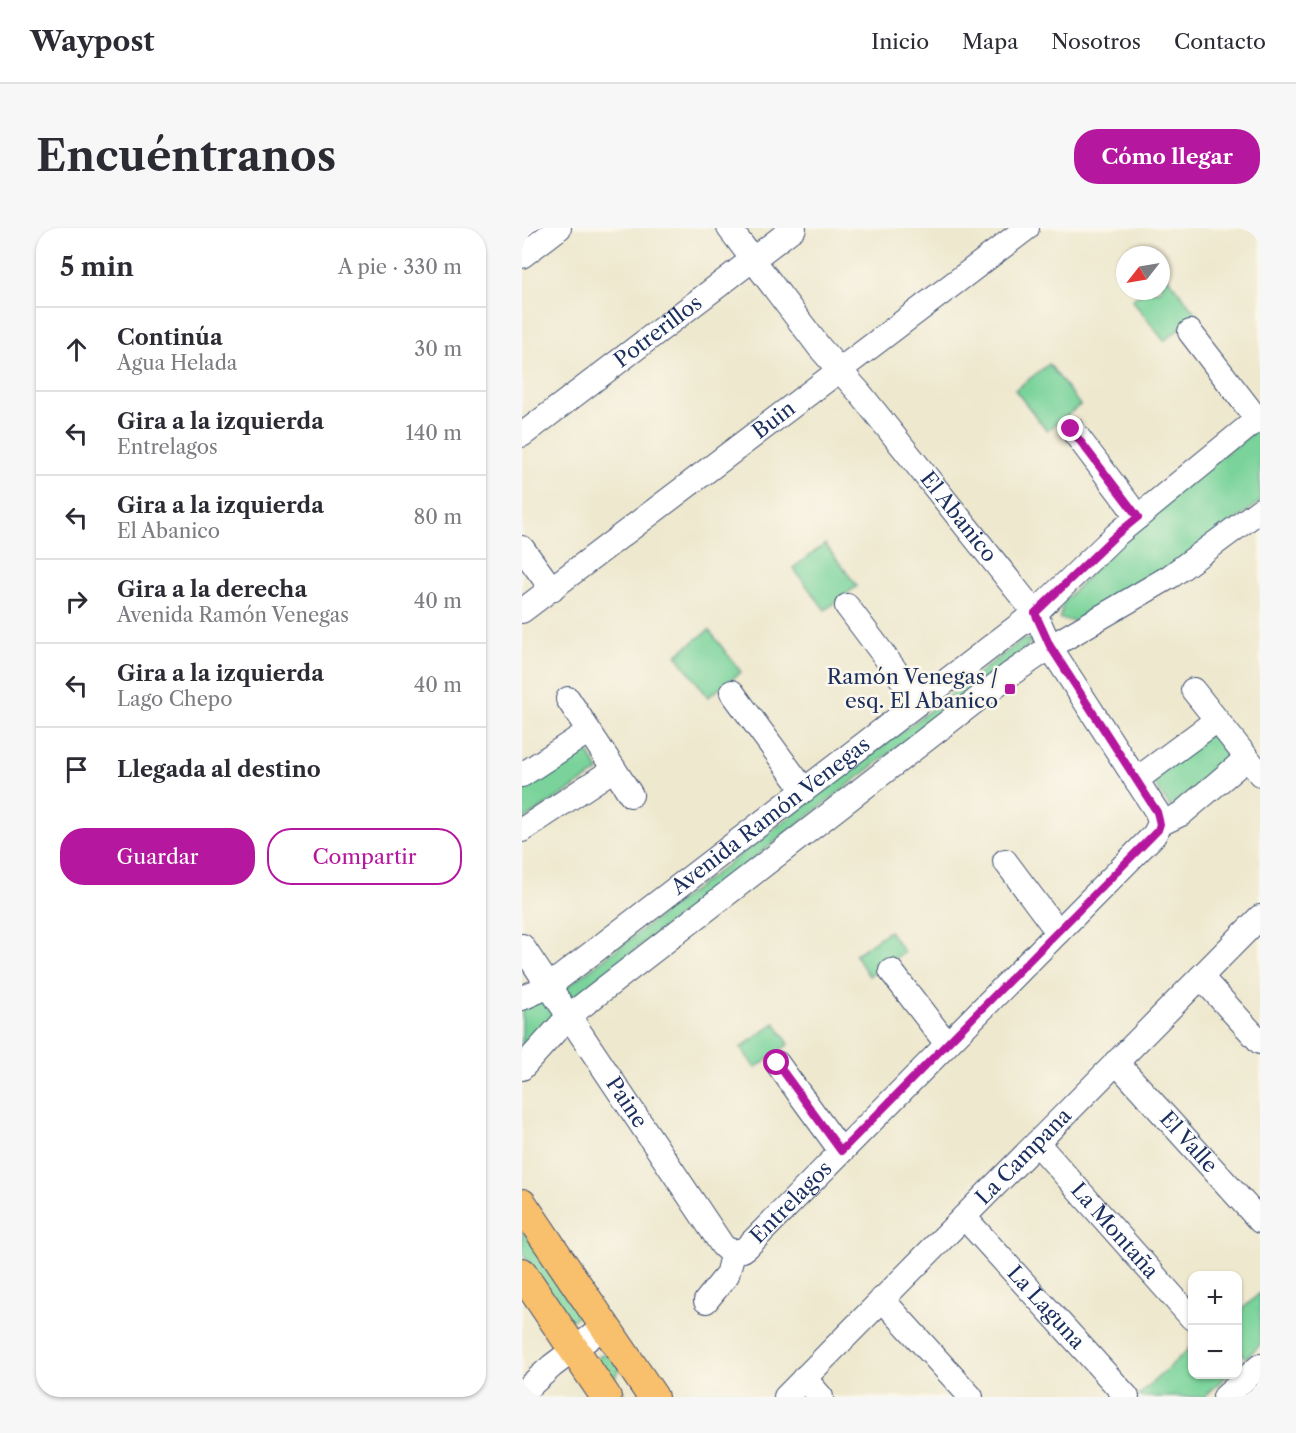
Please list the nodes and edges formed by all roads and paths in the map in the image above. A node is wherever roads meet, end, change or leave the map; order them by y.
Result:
1 (559, 228) edge
2 (729, 228) edge
3 (794, 228) edge
4 (1027, 228) edge
5 (522, 256) edge
6 (753, 259) junction
7 (1190, 332) dead end
8 (839, 370) junction
9 (1258, 418) edge
10 (1071, 429) dead end
11 (522, 435) edge
12 (1260, 510) edge
13 (1138, 517) junction
14 (522, 548) edge
15 (552, 589) junction
16 (847, 606) dead end
17 (522, 610) edge
18 (1035, 613) junction
19 (1050, 646) junction
20 (1193, 690) dead end
21 (732, 692) dead end
22 (568, 699) dead end
23 (920, 702) junction
24 (1217, 720) junction
25 (589, 731) junction
26 (1253, 766) edge
27 (614, 769) junction
28 (522, 775) edge
29 (1136, 780) junction
30 (804, 790) junction
31 (632, 795) dead end
32 (1160, 824) junction
33 (522, 830) edge
34 (1005, 861) dead end
35 (1260, 917) edge
36 (1058, 932) junction
37 (522, 946) edge
38 (891, 971) dead end
39 (1201, 977) junction
40 (549, 986) junction
41 (522, 998) edge
42 (569, 1016) junction
43 (1260, 1042) edge
44 (947, 1044) junction
45 (1116, 1062) junction
46 (777, 1063) dead end
47 (522, 1068) edge
48 (1037, 1143) junction
49 (841, 1151) junction
50 (522, 1204) edge
51 (963, 1217) junction
52 (1260, 1221) edge
53 (733, 1252) junction
54 (522, 1273) edge
55 (882, 1299) junction
56 (706, 1300) dead end
57 (1188, 1313) edge
58 (605, 1326) junction
59 (573, 1349) junction
60 (1248, 1371) edge
61 (804, 1378) junction
62 (522, 1393) edge
63 (606, 1397) edge
64 (653, 1397) edge
65 (786, 1397) edge
66 (821, 1397) edge
67 (971, 1397) edge
68 (1127, 1397) edge
69 (1225, 1397) edge

1 - 5 street
2 - 6 street, El Abanico
3 - 6 street, Potrerillos
4 - 8 street, Buin
6 - 8 street, El Abanico
6 - 11 street, Potrerillos
7 - 9 street
8 - 15 street, Buin
8 - 18 street, El Abanico
9 - 13 street, Avenida Ramón Venegas
10 - 13 street
12 - 19 street, Avenida Ramón Venegas
13 - 18 street, Avenida Ramón Venegas
14 - 15 street
15 - 17 street, Buin
16 - 23 street
18 - 19 street, El Abanico
18 - 23 street, Avenida Ramón Venegas
19 - 29 street, El Abanico
19 - 42 street, Avenida Ramón Venegas
20 - 24 street
21 - 30 street
22 - 25 street
23 - 30 street, Avenida Ramón Venegas
24 - 26 street
24 - 29 street
25 - 27 street
25 - 28 street
26 - 32 street
27 - 31 street
27 - 33 street
29 - 32 street, El Abanico
30 - 40 street, Avenida Ramón Venegas
32 - 36 street, Entrelagos
34 - 36 street
35 - 39 street, La Campana
36 - 44 street, Entrelagos
37 - 40 street, Paine
38 - 44 street
39 - 43 street
39 - 45 street, La Campana
40 - 41 street, Avenida Ramón Venegas
40 - 42 street, Paine
42 - 47 street, Avenida Ramón Venegas
42 - 53 street, Paine
44 - 49 street, Entrelagos
45 - 48 street, La Campana
45 - 52 street, El Valle
46 - 49 street
48 - 51 street, La Campana
48 - 57 street, La Montaña
49 - 53 street, Entrelagos
50 - 58 main road
51 - 55 street, La Campana
51 - 68 street, La Laguna
53 - 56 street, Entrelagos
54 - 59 main road
55 - 61 street, La Campana
55 - 67 street
58 - 59 street
58 - 64 main road
59 - 62 street
59 - 63 main road
60 - 69 street
61 - 65 street, La Campana
61 - 66 street

